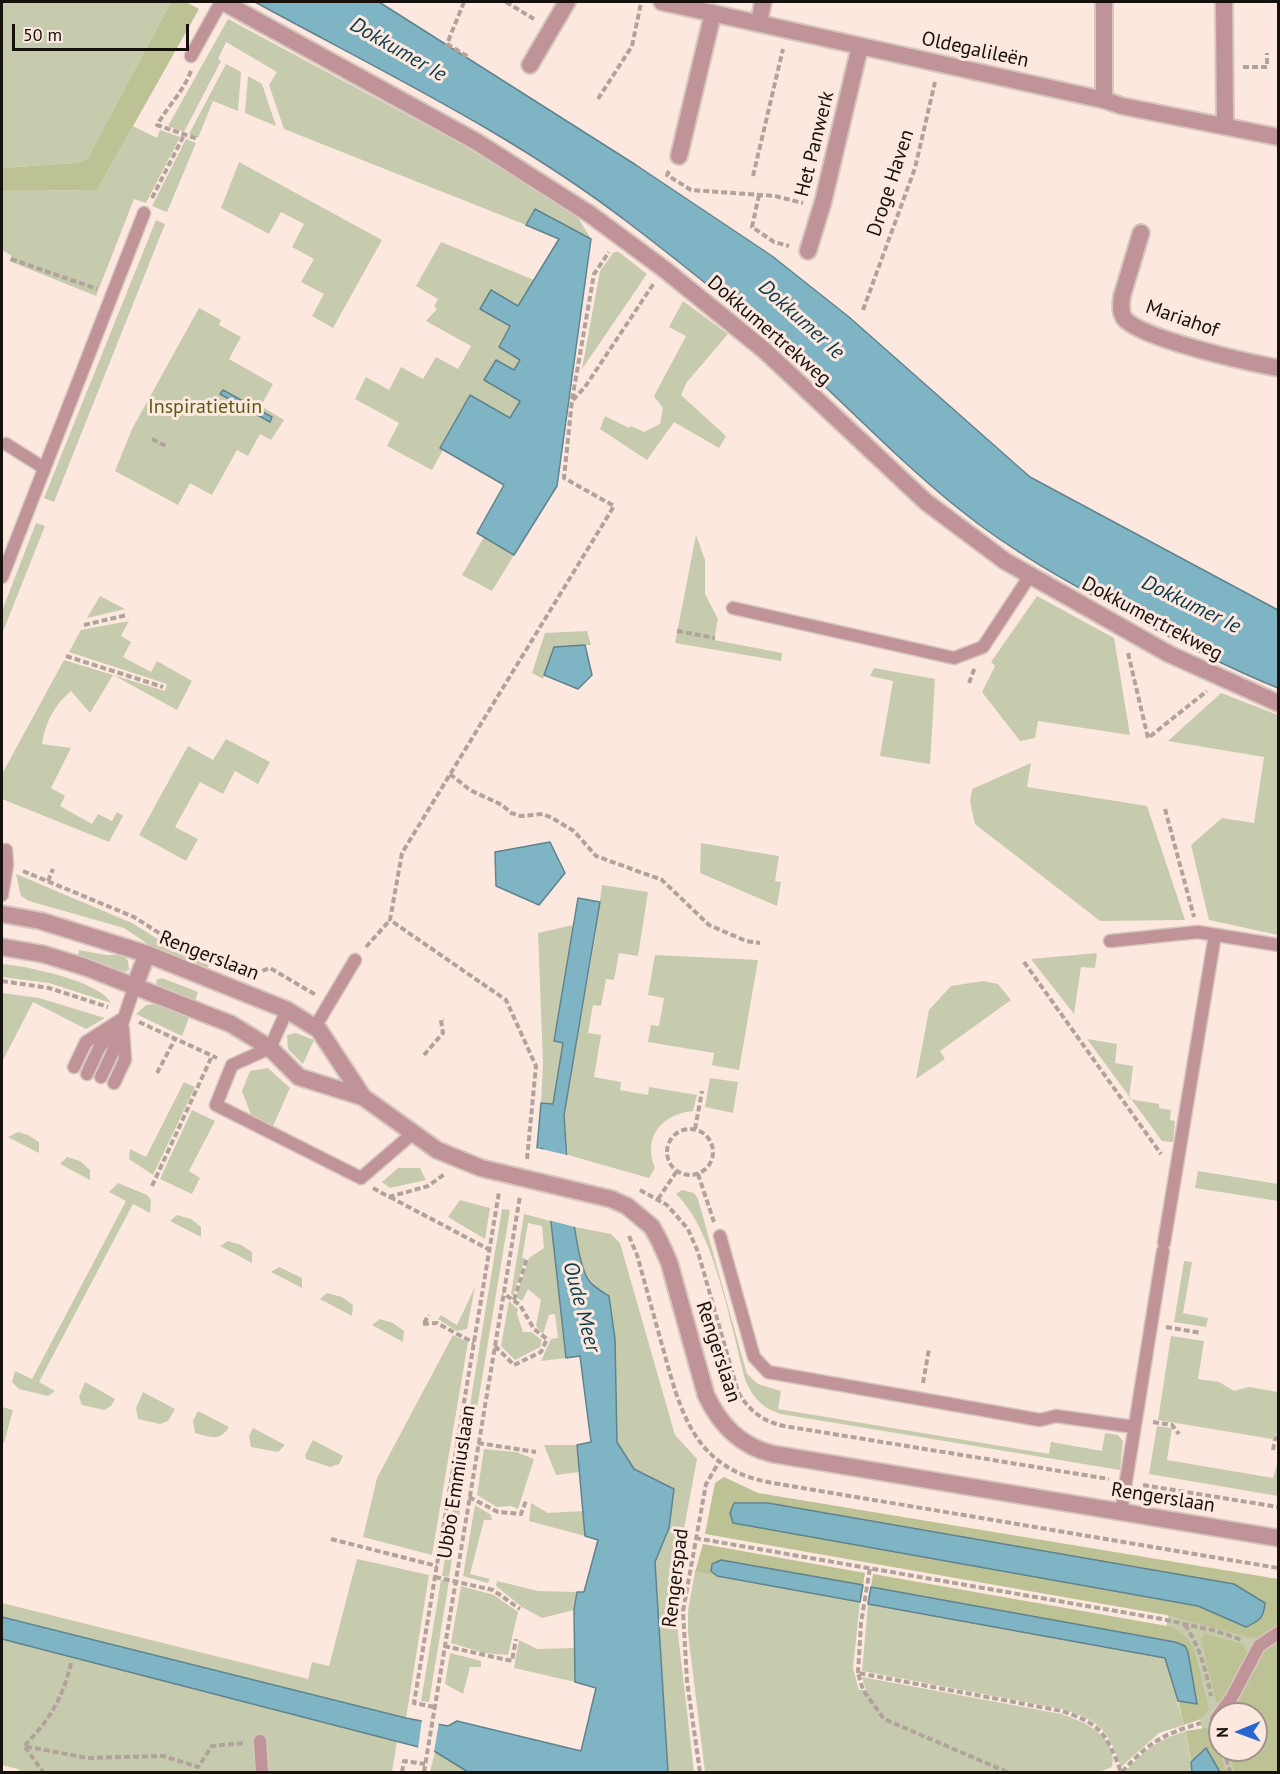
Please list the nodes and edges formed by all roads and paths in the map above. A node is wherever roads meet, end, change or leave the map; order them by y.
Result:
1 (222, 2) edge
2 (464, 2) edge
3 (507, 2) edge
4 (567, 2) edge
5 (642, 2) edge
6 (662, 2) edge
7 (764, 2) edge
8 (1104, 2) edge
9 (1224, 2) edge
10 (713, 13) junction
11 (759, 23) junction
12 (551, 30) junction
13 (787, 30) junction
14 (860, 46) junction
15 (1267, 53) dead end
16 (191, 56) joint
17 (470, 58) dead end
18 (940, 64) junction
19 (530, 65) dead end
20 (1224, 67) junction
21 (598, 99) dead end
22 (1104, 100) junction
23 (1225, 126) junction
24 (184, 135) junction
25 (1278, 137) edge
26 (198, 139) dead end
27 (676, 161) joint
28 (753, 176) dead end
29 (759, 195) junction
30 (822, 207) junction
31 (144, 213) joint
32 (1141, 233) dead end
33 (620, 237) junction
34 (801, 249) joint
35 (11, 259) dead end
36 (664, 269) junction
37 (112, 295) junction
38 (862, 310) dead end
39 (1278, 368) edge
40 (572, 400) junction
41 (152, 439) dead end
42 (6, 444) dead end
43 (166, 446) dead end
44 (44, 468) junction
45 (2, 577) edge
46 (1029, 577) junction
47 (733, 608) dead end
48 (127, 615) dead end
49 (84, 625) dead end
50 (1123, 629) junction
51 (677, 631) dead end
52 (715, 638) dead end
53 (66, 656) dead end
54 (1222, 680) junction
55 (163, 687) dead end
56 (1278, 703) edge
57 (450, 774) junction
58 (1165, 809) dead end
59 (6, 850) dead end
60 (7, 865) junction
61 (53, 869) dead end
62 (48, 881) junction
63 (2, 895) edge
64 (2, 914) edge
65 (390, 920) junction
66 (1198, 932) junction
67 (1215, 935) junction
68 (1110, 940) dead end
69 (760, 943) dead end
70 (181, 945) dead end
71 (1278, 945) edge
72 (2, 947) edge
73 (147, 954) junction
74 (355, 960) joint
75 (1024, 963) dead end
76 (243, 970) dead end
77 (254, 974) junction
78 (2, 981) edge
79 (135, 985) junction
80 (268, 1001) junction
81 (329, 1002) junction
82 (287, 1010) junction
83 (123, 1016) junction
84 (444, 1019) dead end
85 (315, 1027) junction
86 (175, 1039) junction
87 (270, 1048) junction
88 (424, 1055) dead end
89 (212, 1056) junction
90 (232, 1065) junction
91 (74, 1067) dead end
92 (157, 1073) dead end
93 (87, 1074) dead end
94 (101, 1077) dead end
95 (114, 1083) dead end
96 (702, 1091) dead end
97 (363, 1097) junction
98 (695, 1129) junction
99 (412, 1134) junction
100 (527, 1161) dead end
101 (464, 1162) junction
102 (1177, 1167) junction
103 (677, 1171) junction
104 (502, 1173) junction
105 (698, 1174) junction
106 (361, 1178) junction
107 (152, 1186) dead end
108 (520, 1196) dead end
109 (389, 1197) junction
110 (658, 1198) dead end
111 (625, 1230) dead end
112 (720, 1236) joint
113 (490, 1250) junction
114 (527, 1258) dead end
115 (503, 1293) junction
116 (513, 1301) junction
117 (429, 1315) dead end
118 (1151, 1325) junction
119 (1201, 1333) dead end
120 (474, 1343) junction
121 (495, 1346) junction
122 (928, 1349) dead end
123 (920, 1399) junction
124 (742, 1400) dead end
125 (1153, 1422) dead end
126 (1134, 1426) junction
127 (1179, 1434) dead end
128 (1278, 1437) edge
129 (478, 1443) junction
130 (1273, 1450) dead end
131 (536, 1452) dead end
132 (719, 1462) junction
133 (1126, 1482) junction
134 (469, 1497) junction
135 (526, 1501) dead end
136 (1278, 1507) edge
137 (1120, 1512) junction
138 (695, 1538) junction
139 (1278, 1538) edge
140 (330, 1539) dead end
141 (437, 1566) junction
142 (870, 1568) junction
143 (1278, 1568) edge
144 (435, 1577) junction
145 (455, 1580) junction
146 (520, 1610) dead end
147 (1185, 1625) junction
148 (1278, 1633) edge
149 (516, 1640) dead end
150 (444, 1646) junction
151 (1259, 1646) junction
152 (71, 1663) dead end
153 (858, 1673) junction
154 (1213, 1702) edge
155 (1228, 1702) edge
156 (434, 1707) junction
157 (1208, 1722) edge
158 (260, 1741) joint
159 (24, 1746) junction
160 (425, 1764) junction
161 (198, 1767) junction
162 (43, 1773) edge
163 (198, 1773) edge
164 (261, 1773) edge
165 (402, 1773) edge
166 (424, 1773) edge
167 (700, 1773) edge
168 (1007, 1773) edge
169 (1122, 1773) edge

1 - 16 lane
1 - 33 street, Dokkumertrekweg
2 - 17 path
3 - 12 path
4 - 12 street
5 - 21 path
6 - 10 street, Oldegalileën
7 - 11 street
8 - 22 street
9 - 20 street
10 - 11 street, Oldegalileën
10 - 27 street
11 - 13 street, Oldegalileën
12 - 19 street
13 - 14 street, Oldegalileën
13 - 28 path
14 - 18 street, Oldegalileën
14 - 30 street, Het Panwerk
15 - 20 path
16 - 24 path
18 - 22 street, Oldegalileën
18 - 38 path, Droge Haven
20 - 23 street
22 - 23 street, Oldegalileën
23 - 25 street, Oldegalileën
24 - 26 path
24 - 31 path
27 - 29 path
29 - 30 path
29 - 34 path
30 - 34 street, Het Panwerk
31 - 37 lane
32 - 39 street, Mariahof
33 - 36 street, Dokkumertrekweg
33 - 40 path
35 - 37 path
36 - 40 path
36 - 46 street, Dokkumertrekweg
37 - 44 lane
40 - 57 path
41 - 43 path
42 - 44 lane
44 - 45 lane
46 - 47 lane
46 - 50 street, Dokkumertrekweg
48 - 49 path
50 - 54 street, Dokkumertrekweg
50 - 54 path
51 - 52 path
53 - 55 path
54 - 56 street, Dokkumertrekweg
57 - 65 path
57 - 69 path
58 - 66 path
59 - 60 lane
60 - 62 path
60 - 63 lane
61 - 62 path
62 - 70 path
64 - 73 street, Rengerslaan
65 - 74 path
65 - 100 path
66 - 67 lane
66 - 68 lane
67 - 71 lane
67 - 102 lane
72 - 79 street, Rengerslaan
73 - 79 street
73 - 80 street, Rengerslaan
74 - 81 lane
75 - 102 path
76 - 77 path
77 - 80 path
77 - 81 path
78 - 83 path
79 - 83 lane
79 - 87 street, Rengerslaan
80 - 82 street, Rengerslaan
81 - 85 lane
82 - 85 street, Rengerslaan
82 - 87 lane
83 - 86 path
83 - 91 lane
83 - 93 lane
83 - 94 lane
83 - 95 lane
84 - 88 path
85 - 97 street, Rengerslaan
86 - 89 path
86 - 92 path
87 - 90 lane
87 - 97 street, Rengerslaan
89 - 90 path
89 - 107 path
90 - 106 lane
96 - 98 path
97 - 99 street, Rengerslaan
98 - 103 path
98 - 105 path
99 - 101 street, Rengerslaan
99 - 106 lane
101 - 104 street, Rengerslaan
101 - 109 path
102 - 118 lane
103 - 105 path
103 - 110 path
104 - 113 path
104 - 137 street, Rengerslaan
105 - 112 path
106 - 109 path
108 - 115 path, Ubbo Emmiuslaan
109 - 113 path
111 - 132 path
112 - 123 lane
113 - 120 path
114 - 116 path
115 - 116 path
115 - 121 path, Ubbo Emmiuslaan
116 - 121 path
117 - 120 path
118 - 119 path
118 - 126 lane
120 - 141 path
121 - 129 path, Ubbo Emmiuslaan
122 - 123 path
123 - 126 lane
124 - 133 path
125 - 127 path
126 - 133 lane
128 - 130 path
129 - 131 path
129 - 134 path, Ubbo Emmiuslaan
132 - 138 path, Rengerspad
132 - 143 path
133 - 136 path
133 - 137 lane
134 - 135 path
134 - 145 path, Ubbo Emmiuslaan
137 - 139 street, Rengerslaan
138 - 142 path
138 - 167 path, Rengerspad
140 - 141 path
141 - 144 path
142 - 147 path
142 - 153 path
144 - 145 path
144 - 156 path
145 - 146 path
145 - 150 path, Ubbo Emmiuslaan
147 - 151 path
147 - 154 path
148 - 151 lane
149 - 150 path
150 - 156 path, Ubbo Emmiuslaan
151 - 155 lane
152 - 159 path
153 - 168 path
153 - 169 path
156 - 160 path, Ubbo Emmiuslaan
157 - 169 path
158 - 161 path
158 - 164 lane
159 - 161 path
159 - 162 path
160 - 165 path
160 - 166 path, Ubbo Emmiuslaan
161 - 163 path

